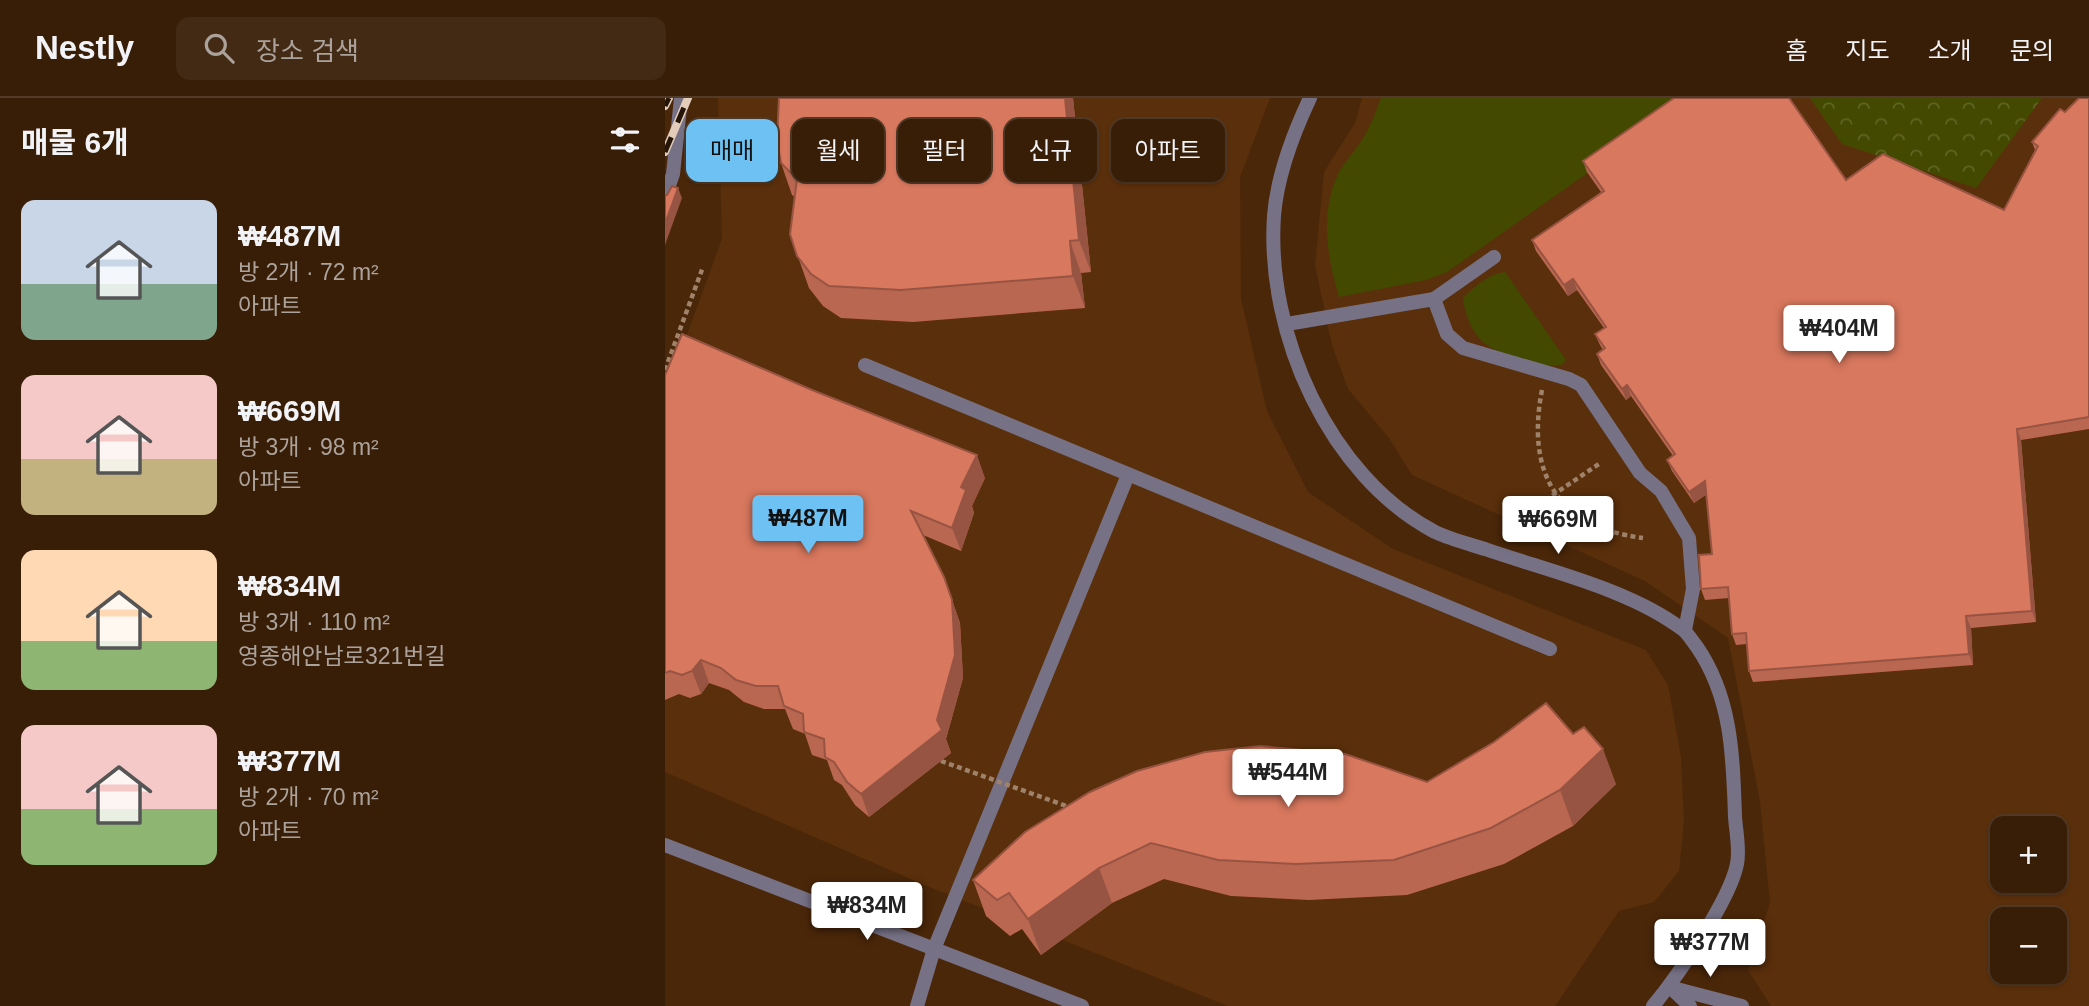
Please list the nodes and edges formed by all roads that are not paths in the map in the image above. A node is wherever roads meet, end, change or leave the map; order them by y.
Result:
1 (681, 98) edge
2 (1311, 98) edge
3 (665, 197) edge
4 (1494, 257) dead end
5 (1434, 299) junction
6 (1287, 324) junction
7 (865, 365) dead end
8 (1128, 475) junction
9 (1685, 630) junction
10 (1550, 649) dead end
11 (665, 845) edge
12 (934, 949) junction
13 (1669, 987) junction
14 (917, 1006) edge
15 (1082, 1006) edge
16 (1653, 1006) edge
17 (1690, 1006) edge
18 (1742, 1006) edge

1 - 3 street
2 - 6 street
4 - 5 street
5 - 6 street
5 - 9 street
6 - 9 street
7 - 8 street
8 - 10 street
8 - 12 street
9 - 13 street
11 - 12 street
12 - 14 street
12 - 15 street
13 - 16 street
13 - 17 street
13 - 18 street

